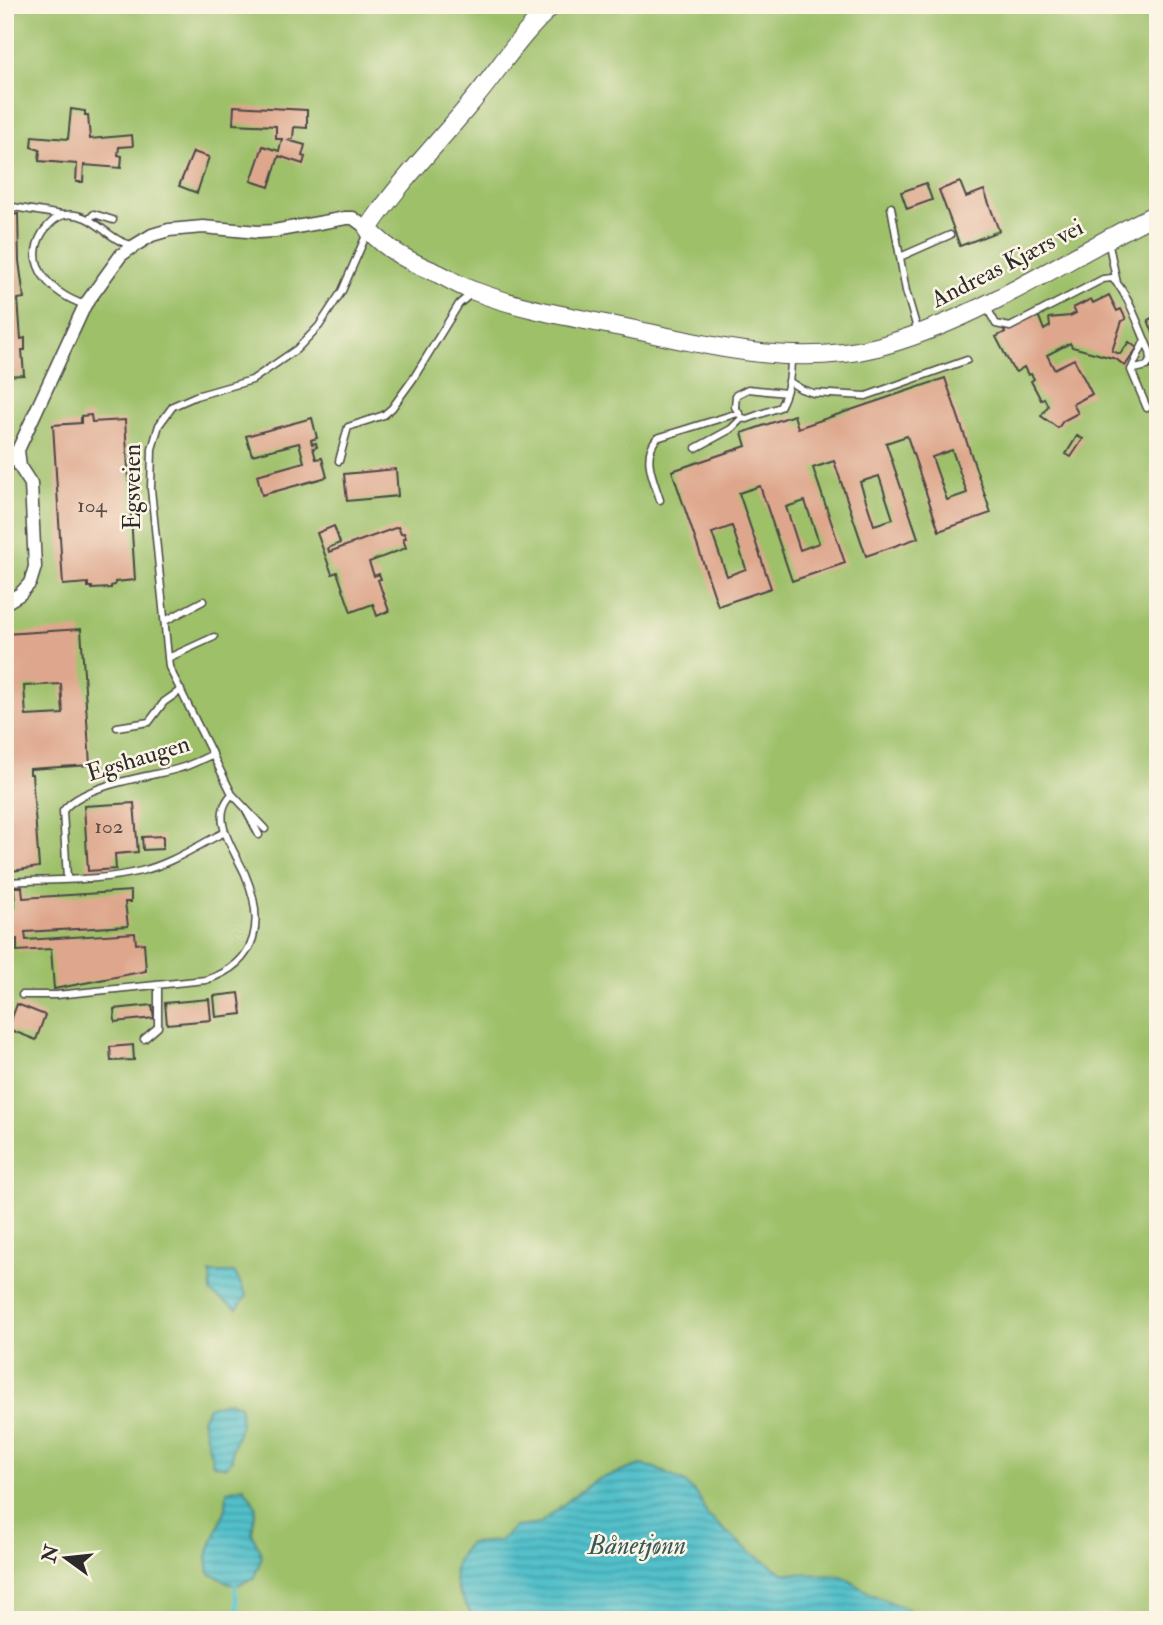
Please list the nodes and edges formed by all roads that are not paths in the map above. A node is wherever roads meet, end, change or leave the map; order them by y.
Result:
1 (553, 5) edge
2 (13, 207) dead end
3 (891, 207) dead end
4 (1158, 214) edge
5 (64, 215) junction
6 (89, 219) junction
7 (113, 220) dead end
8 (368, 229) junction
9 (950, 234) dead end
10 (1108, 238) junction
11 (134, 246) junction
12 (900, 257) junction
13 (1117, 283) junction
14 (474, 292) junction
15 (85, 305) junction
16 (986, 306) junction
17 (918, 334) junction
18 (1144, 340) junction
19 (791, 355) junction
20 (967, 360) dead end
21 (1131, 370) junction
22 (790, 382) junction
23 (786, 393) junction
24 (1147, 408) dead end
25 (740, 415) junction
26 (696, 448) dead end
27 (18, 450) junction
28 (339, 461) dead end
29 (5, 467) edge
30 (660, 500) dead end
31 (203, 601) dead end
32 (5, 603) edge
33 (165, 621) junction
34 (214, 637) dead end
35 (168, 658) junction
36 (181, 690) junction
37 (117, 727) dead end
38 (213, 754) junction
39 (232, 794) junction
40 (245, 808) junction
41 (265, 829) dead end
42 (225, 832) junction
43 (259, 835) dead end
44 (67, 879) junction
45 (5, 881) edge
46 (158, 985) junction
47 (22, 995) dead end
48 (144, 1039) dead end

1 - 8 street, Egsveien
2 - 5 lane
3 - 12 lane
4 - 10 street, Andreas Kjærs vei
5 - 6 lane
5 - 15 lane
6 - 7 lane
6 - 11 lane
8 - 11 street
8 - 14 street, Andreas Kjærs vei
8 - 33 lane, Egsveien
9 - 12 lane
10 - 13 lane
10 - 16 street, Andreas Kjærs vei
11 - 15 street
12 - 17 lane
13 - 16 lane
13 - 18 lane
14 - 19 street, Andreas Kjærs vei
14 - 28 lane
15 - 27 street
16 - 17 street, Andreas Kjærs vei
17 - 19 street, Andreas Kjærs vei
18 - 21 lane
18 - 21 lane
19 - 22 lane
20 - 22 lane
21 - 24 lane
22 - 23 lane
23 - 25 lane
23 - 25 lane
25 - 26 lane
25 - 30 lane
27 - 29 street
27 - 32 street
31 - 33 lane
33 - 35 lane, Egsveien
34 - 35 lane
35 - 36 lane, Egsveien
36 - 37 lane
36 - 38 lane, Egsveien
38 - 39 lane, Egsveien
38 - 44 lane, Egshaugen
39 - 40 lane, Egsveien
39 - 42 lane
40 - 41 lane
40 - 43 lane
42 - 44 lane
42 - 46 lane
44 - 45 lane
46 - 47 lane
46 - 48 lane

